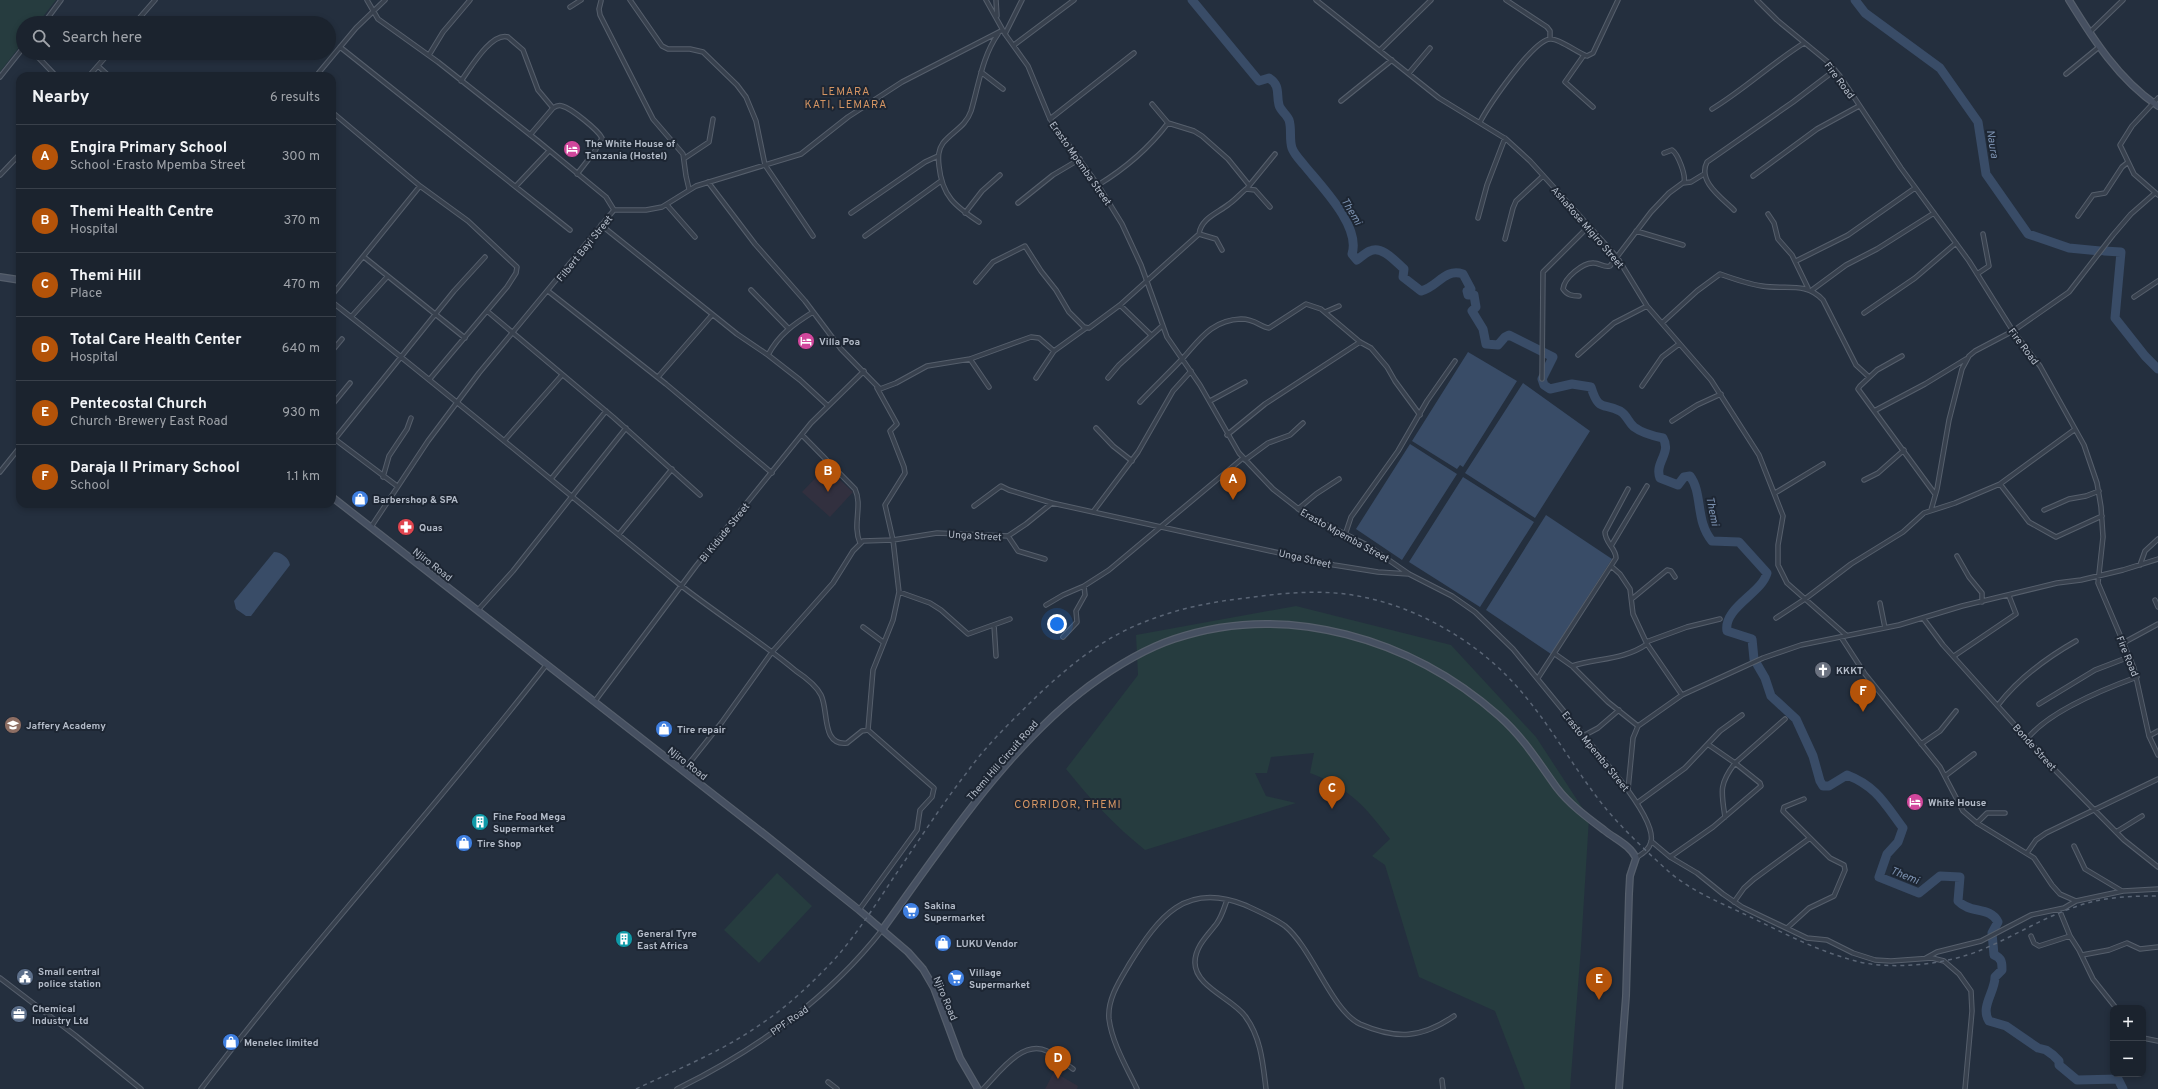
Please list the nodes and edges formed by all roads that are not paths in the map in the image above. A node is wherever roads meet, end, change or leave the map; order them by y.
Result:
1 (61, 0) edge
2 (155, 0) edge
3 (367, 0) edge
4 (385, 0) edge
5 (470, 0) edge
6 (581, 0) edge
7 (601, 0) edge
8 (630, 0) edge
9 (986, 0) edge
10 (996, 0) edge
11 (1022, 0) edge
12 (1074, 0) edge
13 (1316, 0) edge
14 (1431, 0) edge
15 (1506, 0) edge
16 (1618, 0) edge
17 (1757, 0) edge
18 (2069, 0) edge
19 (2123, 0) edge
20 (570, 7) dead end
21 (373, 13) junction
22 (49, 16) edge
23 (141, 16) edge
24 (997, 17) junction
25 (1003, 32) junction
26 (2090, 32) junction
27 (1550, 39) junction
28 (1804, 43) junction
29 (1014, 45) junction
30 (2099, 46) junction
31 (340, 47) junction
32 (1430, 48) dead end
33 (1380, 50) junction
34 (336, 52) edge
35 (1134, 53) dead end
36 (429, 55) junction
37 (1584, 55) junction
38 (16, 57) edge
39 (41, 60) edge
40 (103, 60) edge
41 (329, 60) edge
42 (1392, 60) junction
43 (98, 66) junction
44 (1835, 70) junction
45 (52, 72) edge
46 (93, 72) edge
47 (105, 72) edge
48 (319, 72) edge
49 (981, 72) junction
50 (1409, 73) junction
51 (2066, 74) dead end
52 (0, 77) edge
53 (461, 81) junction
54 (1003, 89) dead end
55 (2158, 98) edge
56 (1341, 101) dead end
57 (1152, 104) dead end
58 (2156, 104) edge
59 (1859, 106) junction
60 (1593, 107) dead end
61 (553, 108) junction
62 (1712, 109) dead end
63 (336, 115) edge
64 (713, 119) dead end
65 (1050, 119) junction
66 (1480, 122) junction
67 (1168, 123) junction
68 (530, 135) junction
69 (1505, 138) junction
70 (549, 151) junction
71 (1664, 153) dead end
72 (1275, 154) dead end
73 (938, 156) junction
74 (16, 158) edge
75 (685, 158) junction
76 (1080, 159) junction
77 (2127, 163) junction
78 (765, 165) junction
79 (577, 174) junction
80 (1704, 174) junction
81 (1000, 175) dead end
82 (0, 176) edge
83 (1543, 176) junction
84 (1753, 176) dead end
85 (941, 181) junction
86 (708, 182) junction
87 (1683, 183) junction
88 (1098, 185) junction
89 (1249, 185) junction
90 (420, 186) junction
91 (516, 186) junction
92 (1915, 188) junction
93 (689, 189) junction
94 (1246, 189) junction
95 (2157, 194) edge
96 (1018, 203) dead end
97 (667, 205) junction
98 (1270, 207) dead end
99 (614, 210) junction
100 (1734, 210) dead end
101 (851, 212) dead end
102 (965, 213) junction
103 (1934, 213) junction
104 (1768, 214) dead end
105 (2078, 216) dead end
106 (1478, 218) dead end
107 (979, 222) dead end
108 (601, 225) junction
109 (1588, 227) junction
110 (570, 230) dead end
111 (1636, 231) junction
112 (1199, 234) junction
113 (1983, 234) dead end
114 (812, 236) dead end
115 (865, 236) dead end
116 (695, 237) dead end
117 (1506, 239) dead end
118 (1956, 243) junction
119 (1683, 245) dead end
120 (1222, 250) dead end
121 (364, 257) junction
122 (485, 257) dead end
123 (1617, 257) junction
124 (1796, 261) junction
125 (1977, 274) junction
126 (0, 277) edge
127 (387, 277) junction
128 (16, 279) edge
129 (1146, 280) junction
130 (2158, 281) edge
131 (976, 282) dead end
132 (1810, 289) junction
133 (336, 290) edge
134 (751, 290) dead end
135 (548, 291) junction
136 (1579, 296) dead end
137 (2134, 297) dead end
138 (336, 305) edge
139 (1120, 305) junction
140 (1339, 306) dead end
141 (1647, 306) junction
142 (487, 311) junction
143 (813, 312) junction
144 (1325, 312) junction
145 (1864, 313) dead end
146 (712, 315) junction
147 (435, 316) junction
148 (351, 317) junction
149 (1662, 323) junction
150 (1162, 326) junction
151 (788, 328) junction
152 (1086, 328) junction
153 (2013, 331) junction
154 (513, 332) junction
155 (1151, 335) junction
156 (465, 338) junction
157 (342, 339) dead end
158 (1360, 342) junction
159 (1679, 344) junction
160 (336, 346) edge
161 (1054, 351) junction
162 (768, 355) junction
163 (1578, 355) dead end
164 (1902, 356) dead end
165 (401, 357) junction
166 (1967, 358) junction
167 (970, 359) junction
168 (1182, 359) junction
169 (1455, 361) dead end
170 (864, 371) junction
171 (1191, 371) junction
172 (562, 374) junction
173 (658, 377) junction
174 (1869, 377) junction
175 (1036, 378) dead end
176 (1108, 378) dead end
177 (1542, 378) dead end
178 (429, 380) junction
179 (1245, 382) dead end
180 (350, 383) dead end
181 (876, 386) junction
182 (1642, 386) dead end
183 (989, 387) dead end
184 (1721, 394) junction
185 (336, 400) edge
186 (1210, 401) junction
187 (1140, 402) dead end
188 (456, 403) junction
189 (827, 405) junction
190 (1874, 410) junction
191 (606, 411) junction
192 (1420, 415) junction
193 (411, 418) dead end
194 (1672, 421) dead end
195 (1303, 424) dead end
196 (626, 428) junction
197 (1096, 428) dead end
198 (2074, 430) junction
199 (802, 435) junction
200 (1227, 435) junction
201 (336, 436) edge
202 (336, 440) edge
203 (504, 441) junction
204 (1904, 450) junction
205 (16, 452) edge
206 (1244, 459) junction
207 (1132, 461) junction
208 (1823, 464) dead end
209 (672, 469) junction
210 (0, 472) edge
211 (772, 473) junction
212 (383, 477) junction
213 (551, 479) junction
214 (1339, 479) dead end
215 (1864, 480) dead end
216 (2000, 484) junction
217 (397, 486) junction
218 (1647, 486) dead end
219 (1628, 489) dead end
220 (2099, 491) junction
221 (1775, 493) junction
222 (1935, 494) junction
223 (700, 495) dead end
224 (573, 497) junction
225 (336, 500) edge
226 (1052, 503) junction
227 (974, 506) dead end
228 (1298, 509) junction
229 (1930, 510) junction
230 (2044, 510) dead end
231 (1093, 512) junction
232 (2102, 516) junction
233 (371, 527) junction
234 (1161, 527) junction
235 (618, 534) junction
236 (1345, 535) junction
237 (1008, 536) junction
238 (2158, 539) edge
239 (893, 540) junction
240 (860, 543) junction
241 (1611, 546) junction
242 (1957, 556) dead end
243 (1045, 559) dead end
244 (2158, 559) edge
245 (2140, 565) junction
246 (1611, 566) junction
247 (1409, 574) junction
248 (2098, 575) junction
249 (1675, 577) dead end
250 (682, 586) junction
251 (1084, 586) junction
252 (899, 592) junction
253 (2009, 596) junction
254 (1633, 598) junction
255 (1805, 599) junction
256 (2155, 600) dead end
257 (1982, 602) junction
258 (1880, 603) dead end
259 (1046, 605) dead end
260 (2158, 607) edge
261 (478, 610) junction
262 (1776, 618) dead end
263 (1923, 618) junction
264 (1010, 619) dead end
265 (1720, 619) dead end
266 (2158, 624) edge
267 (994, 625) junction
268 (863, 628) dead end
269 (1885, 628) junction
270 (1846, 635) junction
271 (1841, 636) junction
272 (1063, 637) dead end
273 (2076, 641) dead end
274 (883, 642) junction
275 (1646, 643) junction
276 (2123, 643) junction
277 (772, 652) junction
278 (1554, 654) junction
279 (996, 656) dead end
280 (1954, 656) junction
281 (2129, 657) junction
282 (547, 664) junction
283 (1572, 666) junction
284 (2137, 677) junction
285 (1538, 678) junction
286 (1682, 695) junction
287 (595, 701) junction
288 (2039, 704) dead end
289 (1998, 705) junction
290 (1619, 710) junction
291 (1956, 711) dead end
292 (1742, 715) dead end
293 (1785, 719) dead end
294 (1638, 726) junction
295 (868, 730) junction
296 (2158, 731) edge
297 (1583, 736) junction
298 (2149, 736) junction
299 (2027, 739) junction
300 (1921, 744) junction
301 (1709, 745) junction
302 (1974, 754) dead end
303 (2158, 755) edge
304 (1735, 763) junction
305 (683, 771) junction
306 (1945, 776) junction
307 (2158, 779) edge
308 (1628, 790) junction
309 (1804, 799) dead end
310 (1637, 803) junction
311 (2094, 809) junction
312 (2005, 813) dead end
313 (2142, 816) dead end
314 (1725, 817) junction
315 (1977, 823) junction
316 (2116, 832) junction
317 (1810, 838) junction
318 (1651, 842) junction
319 (2074, 846) dead end
320 (2027, 853) junction
321 (1670, 857) junction
322 (1636, 858) junction
323 (2157, 861) edge
324 (2158, 867) edge
325 (2158, 889) edge
326 (2123, 891) junction
327 (1227, 900) junction
328 (2076, 901) junction
329 (1734, 902) junction
330 (2059, 909) junction
331 (859, 910) junction
332 (1787, 928) junction
333 (882, 930) junction
334 (2031, 936) dead end
335 (2070, 936) junction
336 (2158, 946) edge
337 (2082, 954) junction
338 (1926, 959) junction
339 (0, 978) edge
340 (2114, 1005) edge
341 (1454, 1016) dead end
342 (2146, 1039) edge
343 (2158, 1041) edge
344 (1073, 1069) dead end
345 (1442, 1080) dead end
346 (828, 1082) dead end
347 (141, 1089) edge
348 (200, 1089) edge
349 (677, 1089) edge
350 (837, 1089) edge
351 (978, 1089) edge
352 (983, 1089) edge
353 (1138, 1089) edge
354 (1266, 1089) edge
355 (1443, 1089) edge
356 (1619, 1089) edge
357 (1965, 1089) edge

1 - 22 street
2 - 23 street
3 - 21 street, Filbert Bayi Street
4 - 21 street
5 - 36 street
6 - 20 street
7 - 75 street
8 - 78 street
9 - 24 street, Erasto Mpemba Street
10 - 24 street
11 - 25 street
12 - 29 street
13 - 33 street, AshaRose Migiro Street
14 - 33 street
15 - 27 street
16 - 37 street
17 - 28 street, Fire Road
18 - 26 street
19 - 26 street
21 - 31 street
21 - 36 street, Filbert Bayi Street
24 - 25 street, Erasto Mpemba Street
25 - 29 street, Erasto Mpemba Street
25 - 49 street
25 - 78 street
26 - 30 street
27 - 37 street
27 - 66 street
28 - 44 street, Fire Road
28 - 62 street
29 - 65 street, Erasto Mpemba Street
30 - 51 street
30 - 58 street
31 - 34 street
31 - 91 street
32 - 50 street
33 - 42 street, AshaRose Migiro Street
35 - 65 street
36 - 53 street, Filbert Bayi Street
37 - 60 street
38 - 52 street
39 - 45 street
40 - 43 street
41 - 48 street
42 - 50 street, AshaRose Migiro Street
42 - 56 street
43 - 46 street
43 - 47 street
44 - 59 street, Fire Road
44 - 80 street
49 - 54 street
49 - 73 street
50 - 66 street, AshaRose Migiro Street
53 - 61 street
53 - 68 street, Filbert Bayi Street
55 - 58 street
57 - 67 street
58 - 77 street
59 - 84 street
59 - 92 street, Fire Road
61 - 68 street
61 - 79 street
63 - 90 street
64 - 75 street
65 - 76 street, Erasto Mpemba Street
66 - 69 street, AshaRose Migiro Street
67 - 88 street
67 - 89 street
68 - 70 street, Filbert Bayi Street
69 - 83 street, AshaRose Migiro Street
69 - 106 street
70 - 79 street, Filbert Bayi Street
70 - 91 street
71 - 87 street
72 - 89 street
73 - 85 street
73 - 101 street
74 - 82 street
75 - 93 street
76 - 88 street, Erasto Mpemba Street
76 - 96 street
77 - 95 street
77 - 105 street
78 - 86 street
78 - 114 street
79 - 99 street, Filbert Bayi Street
80 - 87 street
80 - 100 street
81 - 102 street
83 - 109 street, AshaRose Migiro Street
83 - 117 street
85 - 102 street
85 - 115 street
86 - 93 street
86 - 143 street
87 - 111 street
88 - 129 street, Erasto Mpemba Street
89 - 94 street
90 - 121 street
90 - 142 street
91 - 110 street
92 - 103 street, Fire Road
92 - 124 street
93 - 97 street
94 - 98 street
94 - 112 street
95 - 153 street
97 - 99 street
97 - 116 street
99 - 108 street, Filbert Bayi Street
102 - 107 street
103 - 118 street, Fire Road
103 - 132 street
104 - 124 street
108 - 135 street, Filbert Bayi Street
108 - 146 street
109 - 123 street, AshaRose Migiro Street
109 - 177 street
111 - 119 street
111 - 123 street
112 - 120 street
112 - 129 street
113 - 125 street
118 - 125 street, Fire Road
118 - 145 street
121 - 127 street
121 - 133 street
122 - 147 street
123 - 136 street
123 - 141 street, AshaRose Migiro Street
124 - 132 street
125 - 153 street, Fire Road
126 - 128 street
127 - 147 street
127 - 148 street
129 - 139 street
129 - 150 street, Erasto Mpemba Street
130 - 137 street
131 - 152 street
132 - 149 street
132 - 174 street
134 - 151 street
135 - 154 street, Filbert Bayi Street
135 - 173 street
138 - 148 street
139 - 152 street
139 - 155 street
140 - 144 street
141 - 149 street, AshaRose Migiro Street
141 - 163 street
142 - 154 street
142 - 156 street
143 - 151 street
143 - 170 street
144 - 158 street
144 - 168 street
146 - 162 street
146 - 173 street
147 - 156 street
147 - 165 street
148 - 165 street
149 - 159 street, AshaRose Migiro Street
150 - 155 street
150 - 168 street, Erasto Mpemba Street
151 - 162 street
152 - 161 street
153 - 166 street
153 - 198 street, Fire Road
154 - 172 street
154 - 188 street, Filbert Bayi Street
155 - 176 street
156 - 178 street
157 - 160 street
158 - 192 street
158 - 200 street
159 - 182 street
159 - 184 street, AshaRose Migiro Street
161 - 167 street
161 - 175 street
162 - 189 street
164 - 174 street
165 - 178 street
165 - 201 street
166 - 190 street
166 - 222 street
167 - 181 street
167 - 183 street
168 - 171 street, Erasto Mpemba Street
168 - 187 street
169 - 192 street
170 - 181 street
170 - 189 street, Bi Kidude Street
171 - 186 street, Erasto Mpemba Street
171 - 207 street
172 - 191 street
172 - 203 street
173 - 211 street
174 - 190 street
178 - 188 street
179 - 186 street
180 - 185 street
181 - 239 street
184 - 194 street
184 - 221 street, AshaRose Migiro Street
186 - 200 street, Erasto Mpemba Street
188 - 203 street
188 - 217 street, Filbert Bayi Street
189 - 199 street, Bi Kidude Street
190 - 204 street
191 - 196 street
191 - 213 street
192 - 236 street
193 - 212 street
195 - 206 street
196 - 209 street
196 - 224 street
197 - 207 street
198 - 216 street
198 - 220 street, Fire Road
199 - 211 street, Bi Kidude Street
199 - 240 street
200 - 206 street, Erasto Mpemba Street
202 - 212 street
203 - 213 street
204 - 215 street
204 - 222 street
205 - 210 street
206 - 228 street, Erasto Mpemba Street
206 - 234 street
207 - 231 street
208 - 221 street
209 - 223 street
209 - 235 street
211 - 250 street, Bi Kidude Street
212 - 217 street
213 - 224 street
214 - 228 street
216 - 229 street
216 - 232 street
217 - 233 street, Filbert Bayi Street
218 - 241 street
219 - 241 street
220 - 230 street
220 - 232 street, Fire Road
221 - 255 street, AshaRose Migiro Street
222 - 229 street
224 - 235 street
224 - 261 street
225 - 233 street, Njiro Road
226 - 227 street
226 - 231 street, Unga Street
226 - 237 street, Unga Street
228 - 236 street, Erasto Mpemba Street
229 - 255 street
231 - 234 street, Unga Street
232 - 248 street, Fire Road
233 - 261 street, Njiro Road
234 - 247 street, Unga Street
234 - 251 street
235 - 250 street
236 - 247 street, Erasto Mpemba Street
237 - 239 street, Unga Street
237 - 243 street
238 - 245 street
239 - 240 street, Unga Street
239 - 252 street
240 - 277 street
241 - 246 street
242 - 257 street
244 - 245 street
245 - 248 street
246 - 254 street
246 - 278 street
247 - 285 street, Erasto Mpemba Street
248 - 253 street
248 - 276 street, Fire Road
249 - 254 street
250 - 277 street
250 - 287 street, Bi Kidude Street
251 - 259 street
251 - 272 street
252 - 267 street
252 - 274 street
253 - 257 street
253 - 280 street
254 - 275 street
255 - 262 street
255 - 270 street, AshaRose Migiro Street
256 - 260 street
257 - 263 street
258 - 269 street
261 - 282 street, Njiro Road
263 - 269 street
263 - 280 street, Bonde Street
264 - 267 street
265 - 275 street
266 - 276 street
267 - 279 street
268 - 274 street
269 - 270 street
270 - 271 street
271 - 286 street
271 - 300 street
273 - 289 street
274 - 295 street
275 - 283 street
275 - 286 street
276 - 281 street, Fire Road
277 - 295 street
277 - 305 street
278 - 283 street
278 - 285 street
280 - 289 street, Bonde Street
281 - 284 street, Fire Road
281 - 288 street
282 - 287 street, Njiro Road
282 - 348 street
283 - 290 street
284 - 298 street, Fire Road
284 - 299 street
285 - 297 street, Erasto Mpemba Street
286 - 294 street
287 - 305 street, Njiro Road
289 - 299 street, Bonde Street
290 - 294 street
290 - 297 street
291 - 300 street
292 - 301 street
293 - 304 street
294 - 308 street
295 - 331 street
296 - 298 street
297 - 308 street, Erasto Mpemba Street
298 - 303 street, Fire Road
299 - 311 street, Bonde Street
300 - 306 street
301 - 304 street
301 - 310 street
302 - 306 street
304 - 314 street
304 - 314 street
305 - 331 street, Njiro Road
306 - 315 street
307 - 311 street
308 - 310 street, Erasto Mpemba Street
309 - 317 street
310 - 318 street, Erasto Mpemba Street
311 - 316 street, Bonde Street
311 - 320 street
312 - 315 street
313 - 316 street
314 - 321 street
315 - 320 street
316 - 323 street, Bonde Street
317 - 329 street
317 - 332 street
318 - 321 street
318 - 322 street
319 - 326 street
320 - 328 street
321 - 329 street
322 - 333 street, Themi Hill Circuit Road
322 - 356 street
323 - 324 street, Bonde Street
325 - 326 street
326 - 328 street
327 - 341 street
327 - 353 street
327 - 354 street
328 - 330 street
329 - 332 street
330 - 335 street
330 - 338 street
331 - 333 street, Njiro Road
332 - 338 street
333 - 349 street, PPF Road
333 - 351 street, Njiro Road
334 - 335 street
335 - 337 street
336 - 337 street
337 - 340 street
338 - 357 street
339 - 347 street
342 - 343 street
344 - 352 street
345 - 355 street
346 - 350 street

